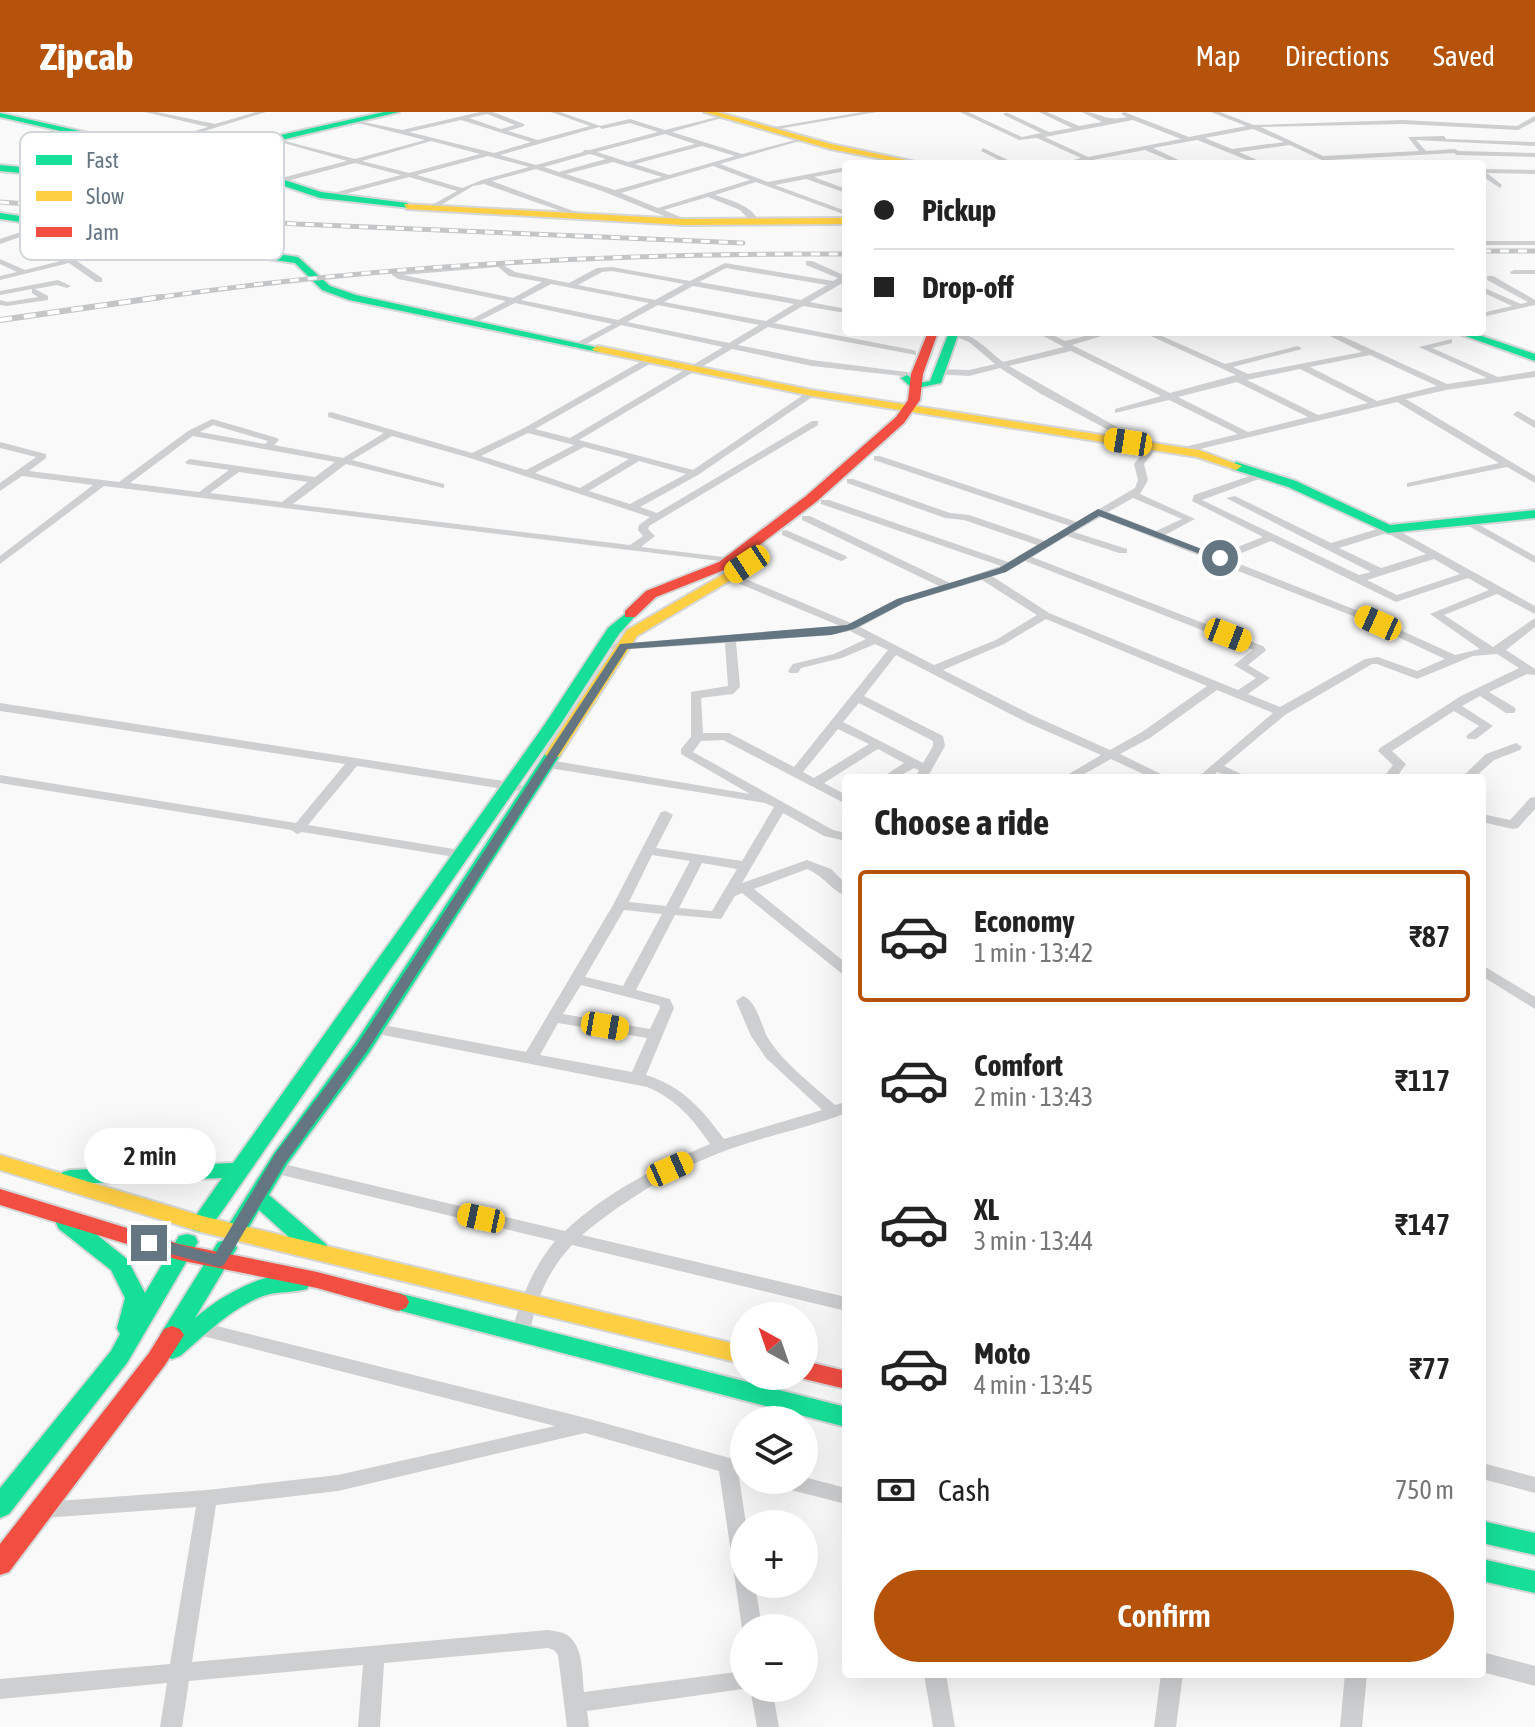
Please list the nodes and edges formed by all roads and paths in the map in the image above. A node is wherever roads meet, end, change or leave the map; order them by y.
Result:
1 (150, 112) edge
2 (263, 112) edge
3 (395, 112) edge
4 (488, 112) edge
5 (554, 112) edge
6 (586, 112) edge
7 (874, 112) edge
8 (963, 112) edge
9 (1018, 112) edge
10 (1042, 112) edge
11 (1085, 112) edge
12 (1119, 112) edge
13 (1214, 112) edge
14 (860, 113) edge
15 (715, 114) edge
16 (1006, 114) junction
17 (0, 115) edge
18 (568, 116) junction
19 (461, 118) junction
20 (1133, 118) junction
21 (1535, 118) edge
22 (977, 119) junction
23 (356, 121) junction
24 (1109, 122) junction
25 (1431, 123) junction
26 (214, 126) junction
27 (1252, 126) junction
28 (599, 127) junction
29 (1078, 128) junction
30 (766, 129) junction
31 (500, 131) junction
32 (663, 131) junction
33 (74, 132) edge
34 (195, 132) edge
35 (401, 132) junction
36 (1049, 134) junction
37 (1038, 136) junction
38 (284, 137) edge
39 (1197, 137) junction
40 (635, 138) junction
41 (801, 139) junction
42 (1187, 139) junction
43 (1446, 139) junction
44 (433, 140) junction
45 (284, 141) edge
46 (537, 143) junction
47 (703, 143) junction
48 (1291, 143) junction
49 (1384, 143) dead end
50 (1535, 144) edge
51 (1145, 147) junction
52 (983, 150) dead end
53 (586, 151) junction
54 (1232, 151) junction
55 (1424, 152) junction
56 (1456, 152) junction
57 (1395, 153) junction
58 (490, 154) junction
59 (1535, 155) edge
60 (743, 156) junction
61 (890, 157) junction
62 (1322, 158) junction
63 (614, 159) junction
64 (1088, 159) junction
65 (355, 160) junction
66 (879, 160) edge
67 (903, 160) edge
68 (1004, 160) edge
69 (1083, 160) edge
70 (1175, 160) edge
71 (1253, 160) edge
72 (1326, 160) edge
73 (1466, 160) edge
74 (628, 164) junction
75 (713, 164) junction
76 (535, 166) junction
77 (0, 168) edge
78 (20, 170) edge
79 (842, 171) edge
80 (1486, 172) edge
81 (1535, 172) edge
82 (561, 173) junction
83 (409, 175) junction
84 (1486, 175) edge
85 (670, 177) junction
86 (807, 177) junction
87 (284, 178) edge
88 (757, 180) junction
89 (484, 181) junction
90 (284, 182) edge
91 (767, 184) junction
92 (1500, 186) dead end
93 (459, 189) junction
94 (617, 192) junction
95 (842, 192) edge
96 (708, 195) junction
97 (842, 195) edge
98 (329, 197) junction
99 (820, 203) junction
100 (431, 209) junction
101 (658, 210) junction
102 (842, 211) edge
103 (0, 216) edge
104 (20, 218) edge
105 (584, 218) junction
106 (842, 221) edge
107 (684, 222) junction
108 (757, 223) junction
109 (1486, 234) edge
110 (20, 235) edge
111 (0, 242) edge
112 (1493, 242) junction
113 (1486, 243) edge
114 (1535, 243) edge
115 (284, 258) edge
116 (74, 260) edge
117 (0, 261) edge
118 (71, 261) junction
119 (809, 263) dead end
120 (1514, 272) dead end
121 (1535, 272) edge
122 (26, 273) junction
123 (842, 277) edge
124 (0, 278) edge
125 (1490, 278) dead end
126 (99, 280) dead end
127 (842, 280) edge
128 (551, 281) junction
129 (691, 283) junction
130 (834, 284) junction
131 (571, 285) junction
132 (67, 286) dead end
133 (35, 291) dead end
134 (1486, 291) edge
135 (0, 293) edge
136 (514, 300) junction
137 (0, 302) edge
138 (656, 302) junction
139 (803, 303) junction
140 (1520, 306) junction
141 (842, 310) edge
142 (1486, 314) edge
143 (620, 322) junction
144 (471, 323) junction
145 (766, 324) junction
146 (921, 336) edge
147 (931, 336) edge
148 (940, 336) edge
149 (951, 336) edge
150 (968, 336) edge
151 (1048, 336) edge
152 (1099, 336) edge
153 (1155, 336) edge
154 (1335, 336) edge
155 (1454, 336) edge
156 (1485, 336) edge
157 (579, 345) junction
158 (731, 345) junction
159 (1068, 346) junction
160 (1298, 349) dead end
161 (1373, 352) junction
162 (913, 353) junction
163 (1535, 355) edge
164 (650, 360) junction
165 (1003, 366) junction
166 (1301, 366) junction
167 (1224, 367) junction
168 (692, 369) junction
169 (1535, 374) edge
170 (1242, 377) junction
171 (1496, 379) junction
172 (923, 381) junction
173 (1446, 387) junction
174 (812, 393) junction
175 (1169, 396) junction
176 (1397, 398) junction
177 (1375, 403) junction
178 (918, 409) junction
179 (1118, 411) dead end
180 (1518, 414) dead end
181 (331, 415) dead end
182 (1315, 417) junction
183 (815, 423) dead end
184 (1535, 425) edge
185 (527, 430) junction
186 (392, 432) junction
187 (1245, 434) junction
188 (570, 442) junction
189 (1128, 442) junction
190 (0, 445) edge
191 (581, 445) junction
192 (1153, 446) junction
193 (1179, 451) junction
194 (473, 456) junction
195 (877, 458) junction
196 (636, 459) junction
197 (344, 461) junction
198 (190, 462) dead end
199 (1508, 464) junction
200 (236, 470) junction
201 (22, 473) junction
202 (695, 473) junction
203 (526, 474) junction
204 (1264, 474) junction
205 (316, 480) junction
206 (1535, 480) edge
207 (850, 481) junction
208 (100, 484) junction
209 (1410, 485) dead end
210 (120, 486) junction
211 (441, 486) dead end
212 (0, 488) edge
213 (581, 491) junction
214 (1132, 494) junction
215 (201, 495) junction
216 (1231, 498) dead end
217 (825, 502) junction
218 (286, 504) junction
219 (631, 508) junction
220 (1098, 512) junction
221 (1535, 514) edge
222 (659, 517) junction
223 (806, 518) junction
224 (1467, 521) junction
225 (1076, 525) junction
226 (1388, 529) junction
227 (1064, 532) junction
228 (786, 533) junction
229 (1159, 534) junction
230 (1272, 537) junction
231 (1045, 544) junction
232 (1330, 547) junction
233 (631, 549) junction
234 (1123, 551) dead end
235 (1432, 556) junction
236 (1023, 557) junction
237 (842, 558) dead end
238 (1220, 558) junction
239 (1535, 560) edge
240 (0, 561) edge
241 (1010, 566) junction
242 (724, 568) junction
243 (1380, 572) junction
244 (1467, 575) junction
245 (984, 576) junction
246 (1358, 579) junction
247 (948, 586) junction
248 (1496, 591) junction
249 (1535, 611) edge
250 (1045, 615) junction
251 (1535, 621) edge
252 (851, 627) junction
253 (730, 639) junction
254 (876, 639) junction
255 (624, 646) junction
256 (602, 647) junction
257 (895, 649) junction
258 (1495, 650) junction
259 (1454, 659) junction
260 (935, 669) junction
261 (794, 671) dead end
262 (1531, 671) edge
263 (1217, 684) junction
264 (1480, 691) junction
265 (1240, 694) junction
266 (857, 697) junction
267 (1453, 706) junction
268 (0, 707) edge
269 (1510, 710) dead end
270 (1281, 712) junction
271 (838, 724) junction
272 (1472, 736) dead end
273 (697, 737) junction
274 (878, 744) junction
275 (1516, 747) dead end
276 (1113, 753) junction
277 (354, 761) junction
278 (549, 764) junction
279 (1215, 767) junction
280 (920, 770) edge
281 (797, 772) junction
282 (1075, 774) edge
283 (1149, 774) edge
284 (1207, 774) edge
285 (1233, 774) edge
286 (1392, 774) edge
287 (1471, 774) edge
288 (0, 779) edge
289 (815, 783) junction
290 (509, 786) junction
291 (532, 789) junction
292 (842, 798) edge
293 (1535, 801) edge
294 (778, 804) junction
295 (666, 815) dead end
296 (1486, 819) edge
297 (297, 830) junction
298 (842, 836) edge
299 (650, 851) junction
300 (461, 854) junction
301 (698, 858) junction
302 (746, 866) junction
303 (842, 888) edge
304 (736, 890) junction
305 (620, 905) junction
306 (672, 912) junction
307 (839, 957) edge
308 (1486, 973) edge
309 (577, 979) junction
310 (628, 991) junction
311 (743, 1001) dead end
312 (1535, 1004) edge
313 (554, 1017) junction
314 (373, 1028) junction
315 (657, 1035) junction
316 (530, 1058) junction
317 (637, 1078) junction
318 (840, 1109) edge
319 (720, 1146) junction
320 (0, 1162) edge
321 (275, 1168) junction
322 (239, 1170) junction
323 (52, 1178) junction
324 (257, 1196) junction
325 (0, 1197) edge
326 (59, 1216) junction
327 (201, 1224) junction
328 (235, 1232) junction
329 (567, 1237) junction
330 (179, 1252) junction
331 (321, 1253) junction
332 (219, 1261) junction
333 (317, 1280) junction
334 (527, 1301) junction
335 (842, 1303) edge
336 (197, 1328) junction
337 (520, 1335) junction
338 (730, 1352) edge
339 (119, 1357) junction
340 (149, 1369) junction
341 (818, 1373) edge
342 (842, 1379) edge
343 (842, 1416) edge
344 (586, 1426) junction
345 (730, 1466) edge
346 (1486, 1472) edge
347 (1535, 1485) edge
348 (818, 1489) edge
349 (842, 1495) edge
350 (207, 1498) junction
351 (0, 1507) edge
352 (42, 1510) junction
353 (1486, 1533) edge
354 (1535, 1544) edge
355 (0, 1564) edge
356 (1486, 1571) edge
357 (1535, 1582) edge
358 (374, 1654) junction
359 (1486, 1663) edge
360 (181, 1673) junction
361 (1535, 1676) edge
362 (936, 1678) edge
363 (1171, 1678) edge
364 (1356, 1678) edge
365 (730, 1683) edge
366 (0, 1689) edge
367 (764, 1702) edge
368 (576, 1703) junction
369 (171, 1727) edge
370 (369, 1727) edge
371 (578, 1727) edge
372 (768, 1727) edge
373 (944, 1727) edge
374 (1165, 1727) edge
375 (1351, 1727) edge

1 - 26 street
2 - 26 street
3 - 23 street
4 - 19 street
4 - 31 street
5 - 18 street
6 - 18 street
7 - 14 street
8 - 22 street
9 - 16 street
10 - 29 street
11 - 24 street
12 - 20 street
13 - 27 street
14 - 30 street
15 - 30 street
15 - 32 street
16 - 22 street
16 - 36 street
17 - 33 street
18 - 28 street
19 - 31 street
19 - 35 street
20 - 24 street
20 - 42 street
21 - 25 street
22 - 37 street
23 - 35 street
23 - 38 street
24 - 29 street
25 - 27 street
25 - 43 street
26 - 34 street
27 - 39 street
27 - 48 street
28 - 32 street
28 - 40 street
28 - 46 street
29 - 36 street
30 - 41 street
31 - 46 street
32 - 40 street
32 - 47 street
35 - 44 street
36 - 37 street
37 - 64 street
39 - 42 street
39 - 54 street
40 - 53 street
41 - 60 street
41 - 61 street
42 - 51 street
43 - 50 street
43 - 55 street
43 - 56 street
44 - 58 street
44 - 65 street
45 - 65 street
46 - 58 street
47 - 60 street
47 - 74 street
48 - 54 street
48 - 62 street
49 - 57 street
51 - 64 street
51 - 70 street
52 - 68 street
53 - 63 street
53 - 76 street
54 - 71 street
55 - 56 street
55 - 57 street
56 - 59 street
56 - 73 street
57 - 62 street
58 - 76 street
58 - 83 street
60 - 75 street
61 - 66 street
61 - 67 street
62 - 72 street
63 - 74 street
63 - 82 street
64 - 69 street
65 - 83 street
65 - 87 street
74 - 85 street
75 - 85 street
75 - 88 street
76 - 82 street
76 - 89 street
77 - 78 street
79 - 86 street
80 - 81 street
82 - 94 street
83 - 93 street
83 - 98 street
84 - 92 street
85 - 94 street
86 - 91 street
86 - 95 street
88 - 91 street
88 - 96 street
89 - 93 street
89 - 105 street
90 - 98 street
91 - 99 street
93 - 100 street
94 - 101 street
96 - 101 street
96 - 108 street
97 - 99 street
98 - 100 street
99 - 102 street
100 - 105 street
101 - 107 street
103 - 104 street
105 - 107 street
106 - 108 street
107 - 108 street
109 - 112 street
110 - 111 street
112 - 113 street
112 - 114 street
115 - 144 street
116 - 118 street
117 - 122 street
118 - 122 street
118 - 126 street
119 - 123 street
120 - 121 street
122 - 124 street
125 - 140 street
127 - 130 street
128 - 131 street
128 - 136 street
128 - 136 street
129 - 130 street
129 - 131 street
129 - 138 street
129 - 139 street
130 - 139 street
131 - 138 street
132 - 135 street
133 - 137 street
134 - 140 street
136 - 143 street
136 - 144 street
138 - 143 street
138 - 145 street
139 - 141 street
139 - 145 street
140 - 142 street
143 - 157 street
143 - 158 street
144 - 157 street
145 - 158 street
145 - 162 street
146 - 162 street
147 - 172 street
148 - 172 street
149 - 172 street
150 - 165 street
151 - 159 street
152 - 159 street
153 - 167 street
154 - 161 street
155 - 163 street
155 - 171 street
156 - 163 street
157 - 164 street
158 - 168 street
158 - 172 street
159 - 165 street
159 - 175 street
160 - 167 street
161 - 166 street
161 - 173 street
162 - 172 street
164 - 168 street
164 - 185 street
165 - 172 street
165 - 189 street
166 - 170 street
166 - 177 street
167 - 170 street
168 - 174 street
168 - 188 street
169 - 171 street
170 - 175 street
170 - 182 street
171 - 173 street
172 - 178 street
173 - 176 street
174 - 178 street
174 - 202 street
175 - 179 street
175 - 187 street
176 - 177 street
176 - 199 street
177 - 182 street
178 - 189 street
178 - 195 street
178 - 242 street
180 - 184 street
181 - 186 street
182 - 187 street
183 - 222 street
185 - 188 street
185 - 194 street
186 - 194 street
186 - 197 street
187 - 193 street
188 - 191 street
189 - 192 street
190 - 201 street
191 - 196 street
191 - 203 street
192 - 193 street
192 - 214 street
193 - 204 street
194 - 203 street
195 - 207 street
195 - 225 street
196 - 202 street
196 - 213 street
197 - 205 street
197 - 210 street
197 - 211 street
198 - 200 street
199 - 206 street
199 - 209 street
200 - 205 street
200 - 215 street
201 - 208 street
201 - 212 street
202 - 219 street
203 - 213 street
204 - 226 street
204 - 230 street
205 - 218 street
207 - 217 street
207 - 231 street
208 - 210 street
208 - 240 street
210 - 215 street
213 - 219 street
214 - 220 street
214 - 229 street
215 - 218 street
216 - 232 street
217 - 223 street
217 - 241 street
218 - 233 street
219 - 222 street
220 - 225 street
220 - 229 street
221 - 224 street
222 - 233 street
223 - 228 street
223 - 247 street
224 - 226 street
224 - 239 street
225 - 227 street
226 - 232 street
226 - 235 street
227 - 231 street
227 - 234 street
228 - 237 street
228 - 242 street
229 - 238 street
230 - 238 street
230 - 246 street
231 - 236 street
232 - 243 street
233 - 242 street
235 - 243 street
235 - 244 street
236 - 241 street
236 - 265 street
238 - 259 street
241 - 245 street
242 - 252 street
242 - 255 street
242 - 256 street
243 - 246 street
244 - 246 street
244 - 248 street
245 - 247 street
245 - 250 street
247 - 252 street
248 - 249 street
248 - 258 street
250 - 260 street
250 - 263 street
251 - 258 street
252 - 253 street
252 - 254 street
253 - 255 street
253 - 273 street
254 - 257 street
254 - 261 street
255 - 256 street
255 - 278 street
256 - 290 street
257 - 260 street
257 - 266 street
258 - 259 street
258 - 262 street
259 - 270 street
260 - 276 street
262 - 264 street
263 - 265 street
263 - 276 street
264 - 267 street
264 - 269 street
265 - 270 street
266 - 271 street
266 - 280 street
267 - 272 street
267 - 286 street
268 - 277 street
270 - 279 street
271 - 274 street
271 - 281 street
273 - 281 street
273 - 294 street
274 - 280 street
274 - 289 street
275 - 287 street
276 - 282 street
276 - 283 street
277 - 290 street
277 - 297 street
278 - 291 street
278 - 294 street
279 - 284 street
279 - 285 street
281 - 289 street
288 - 297 street
289 - 292 street
290 - 291 street
290 - 300 street
291 - 314 street
293 - 296 street
294 - 298 street
294 - 302 street
295 - 299 street
297 - 300 street
299 - 301 street
299 - 305 street
300 - 322 street
301 - 302 street
301 - 306 street
302 - 304 street
303 - 304 street
304 - 306 street
304 - 307 street
305 - 306 street
305 - 309 street
306 - 310 street
308 - 312 street
309 - 310 street
309 - 313 street
310 - 315 street
311 - 318 street
313 - 315 street
313 - 316 street
314 - 316 street
314 - 321 street
315 - 317 street
316 - 317 street
317 - 319 street
318 - 319 street
319 - 329 street
320 - 323 street
321 - 324 street
321 - 329 street
322 - 323 street
322 - 327 street
323 - 327 street
324 - 328 street
324 - 331 street
325 - 326 street
326 - 330 street
326 - 339 street
327 - 328 street
327 - 330 street
328 - 331 street
328 - 332 street
329 - 334 street
329 - 335 street
330 - 332 street
330 - 339 street
331 - 334 street
332 - 333 street
332 - 340 street
333 - 336 street
333 - 337 street
334 - 337 street
334 - 338 street
336 - 340 street
336 - 344 street
337 - 343 street
339 - 351 street
340 - 352 street
341 - 342 street
344 - 345 street
344 - 350 street
346 - 347 street
348 - 349 street
350 - 352 street
350 - 360 street
352 - 355 street
353 - 354 street
356 - 357 street
358 - 360 street
358 - 368 street
358 - 370 street
359 - 361 street
360 - 366 street
360 - 369 street
362 - 373 street
363 - 374 street
364 - 375 street
365 - 368 street
367 - 372 street
368 - 371 street

